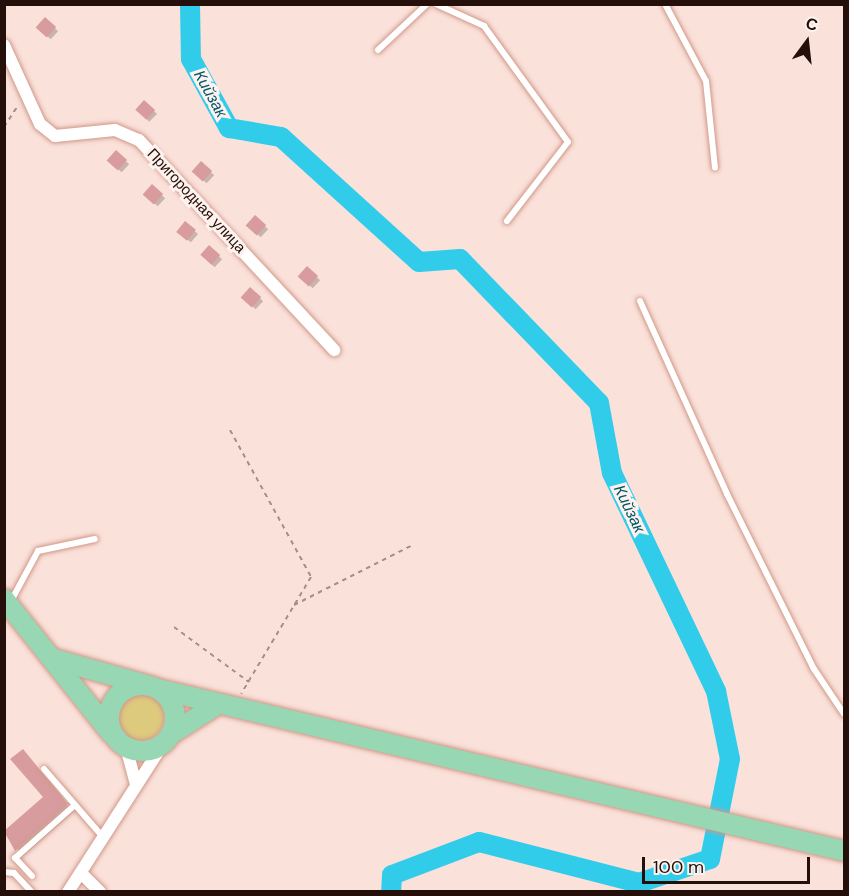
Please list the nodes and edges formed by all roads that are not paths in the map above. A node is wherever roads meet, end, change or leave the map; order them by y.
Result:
1 (427, 4) edge
2 (436, 4) edge
3 (664, 4) edge
4 (4, 45) edge
5 (378, 50) dead end
6 (715, 168) dead end
7 (507, 221) dead end
8 (640, 301) dead end
9 (334, 350) dead end
10 (95, 539) dead end
11 (7, 602) edge
12 (54, 658) junction
13 (152, 687) junction
14 (224, 708) junction
15 (844, 714) edge
16 (167, 739) junction
17 (121, 742) junction
18 (44, 769) dead end
19 (136, 787) junction
20 (75, 805) junction
21 (104, 837) junction
22 (844, 851) edge
23 (4, 872) edge
24 (81, 873) junction
25 (32, 876) dead end
26 (32, 891) edge
27 (68, 891) edge
28 (100, 891) edge

1 - 5 lane
2 - 7 lane
3 - 6 lane
4 - 9 street, Пригородная улица
8 - 15 lane
10 - 11 lane
11 - 12 main road
12 - 13 main road
12 - 17 main road
13 - 14 main road
13 - 16 main road
13 - 17 main road
14 - 16 main road
14 - 22 main road
16 - 17 main road
16 - 19 street
17 - 19 street
18 - 20 lane
19 - 21 street
20 - 21 lane
20 - 25 lane
21 - 24 street
23 - 26 lane
24 - 27 street
24 - 28 street

